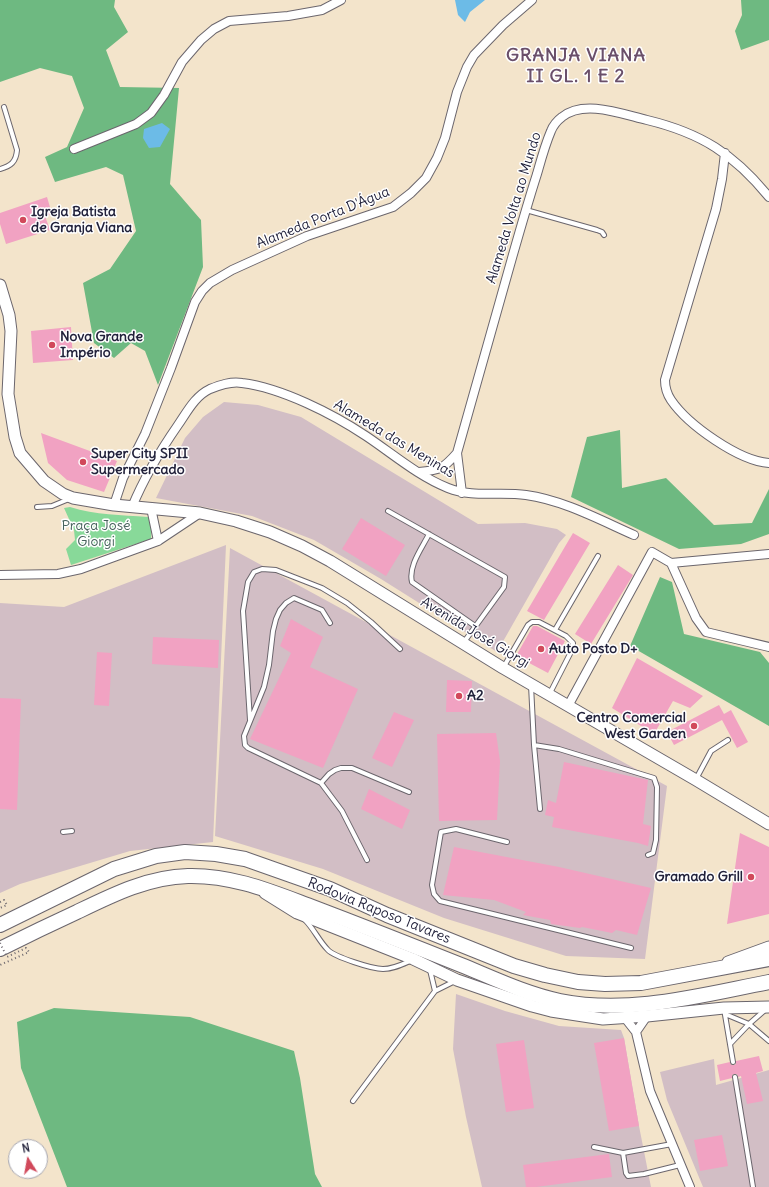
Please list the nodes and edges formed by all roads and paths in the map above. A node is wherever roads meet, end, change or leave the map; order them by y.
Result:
1 (341, 0) edge
2 (532, 0) edge
3 (4, 107) dead end
4 (74, 148) dead end
5 (725, 153) junction
6 (0, 169) edge
7 (769, 197) edge
8 (526, 210) junction
9 (604, 235) dead end
10 (0, 285) edge
11 (458, 453) junction
12 (769, 462) edge
13 (419, 472) junction
14 (462, 493) junction
15 (73, 498) junction
16 (114, 505) junction
17 (37, 507) dead end
18 (132, 507) junction
19 (151, 508) junction
20 (388, 511) dead end
21 (200, 512) junction
22 (429, 534) junction
23 (634, 535) dead end
24 (158, 541) junction
25 (769, 554) edge
26 (598, 556) dead end
27 (672, 563) junction
28 (0, 575) edge
29 (330, 623) dead end
30 (475, 626) junction
31 (555, 630) junction
32 (462, 644) junction
33 (769, 647) edge
34 (400, 649) dead end
35 (503, 668) junction
36 (531, 685) junction
37 (549, 696) junction
38 (568, 706) junction
39 (250, 722) junction
40 (728, 740) dead end
41 (534, 745) junction
42 (696, 780) junction
43 (321, 783) junction
44 (409, 792) dead end
45 (540, 809) dead end
46 (769, 824) edge
47 (72, 831) dead end
48 (63, 832) dead end
49 (508, 842) dead end
50 (648, 856) dead end
51 (366, 860) dead end
52 (253, 885) junction
53 (0, 902) edge
54 (0, 908) edge
55 (297, 913) junction
56 (0, 925) edge
57 (0, 943) edge
58 (769, 947) edge
59 (0, 948) edge
60 (631, 948) dead end
61 (413, 959) junction
62 (769, 959) edge
63 (0, 965) edge
64 (430, 968) junction
65 (702, 972) junction
66 (457, 980) junction
67 (769, 982) edge
68 (435, 991) junction
69 (769, 1007) edge
70 (724, 1011) junction
71 (647, 1016) junction
72 (624, 1018) junction
73 (749, 1024) junction
74 (636, 1032) junction
75 (769, 1041) edge
76 (730, 1044) junction
77 (733, 1062) dead end
78 (735, 1078) dead end
79 (352, 1101) dead end
80 (672, 1144) junction
81 (594, 1146) dead end
82 (623, 1153) junction
83 (680, 1165) junction
84 (690, 1187) edge
85 (753, 1187) edge

1 - 4 street
2 - 16 street, Alameda Porta D'Água
3 - 6 lane
5 - 7 street, Alameda Volta ao Mundo
5 - 8 street, Alameda Volta ao Mundo
5 - 12 street
8 - 9 lane
8 - 11 street, Alameda Volta ao Mundo
10 - 15 street, Avenida José Giorgi
11 - 13 street
11 - 14 street, Alameda Volta ao Mundo
13 - 14 street, Alameda das Meninas
13 - 18 street, Alameda das Meninas
14 - 23 street, Alameda das Meninas
15 - 16 street, Avenida José Giorgi
15 - 17 lane
16 - 18 street, Avenida José Giorgi
18 - 19 street, Avenida José Giorgi
19 - 21 street, Avenida José Giorgi
19 - 24 street
20 - 22 lane
21 - 24 street
21 - 32 street, Avenida José Giorgi
22 - 30 lane
22 - 30 lane
24 - 28 street
25 - 27 street
26 - 31 lane
27 - 33 street
27 - 38 street
29 - 39 lane
30 - 32 lane
31 - 35 lane
31 - 37 lane
32 - 35 street, Avenida José Giorgi
34 - 39 lane
35 - 36 street, Avenida José Giorgi
36 - 37 street, Avenida José Giorgi
36 - 41 lane
37 - 38 street, Avenida José Giorgi
38 - 42 street, Avenida José Giorgi
39 - 43 lane
40 - 42 lane
41 - 45 lane
41 - 50 lane
42 - 46 street, Avenida José Giorgi
43 - 44 lane
43 - 51 lane
47 - 48 lane
49 - 60 lane
52 - 55 street
52 - 59 highway, Rodovia Raposo Tavares
52 - 67 highway, Rodovia Raposo Tavares
53 - 54 path
55 - 61 street
55 - 61 lane
56 - 65 highway, Rodovia Raposo Tavares
57 - 63 path, bridge
58 - 65 street
61 - 64 street
62 - 65 highway, Rodovia Raposo Tavares
64 - 66 street
64 - 68 lane
66 - 68 lane
66 - 72 street
68 - 79 lane
69 - 70 street
69 - 73 lane
70 - 71 street
70 - 73 lane
70 - 76 lane
71 - 72 street
71 - 74 street
72 - 74 street
73 - 75 lane
73 - 76 lane
74 - 80 street
76 - 77 lane
78 - 85 lane
80 - 82 lane
80 - 83 street
81 - 82 lane
82 - 83 lane
83 - 84 street

